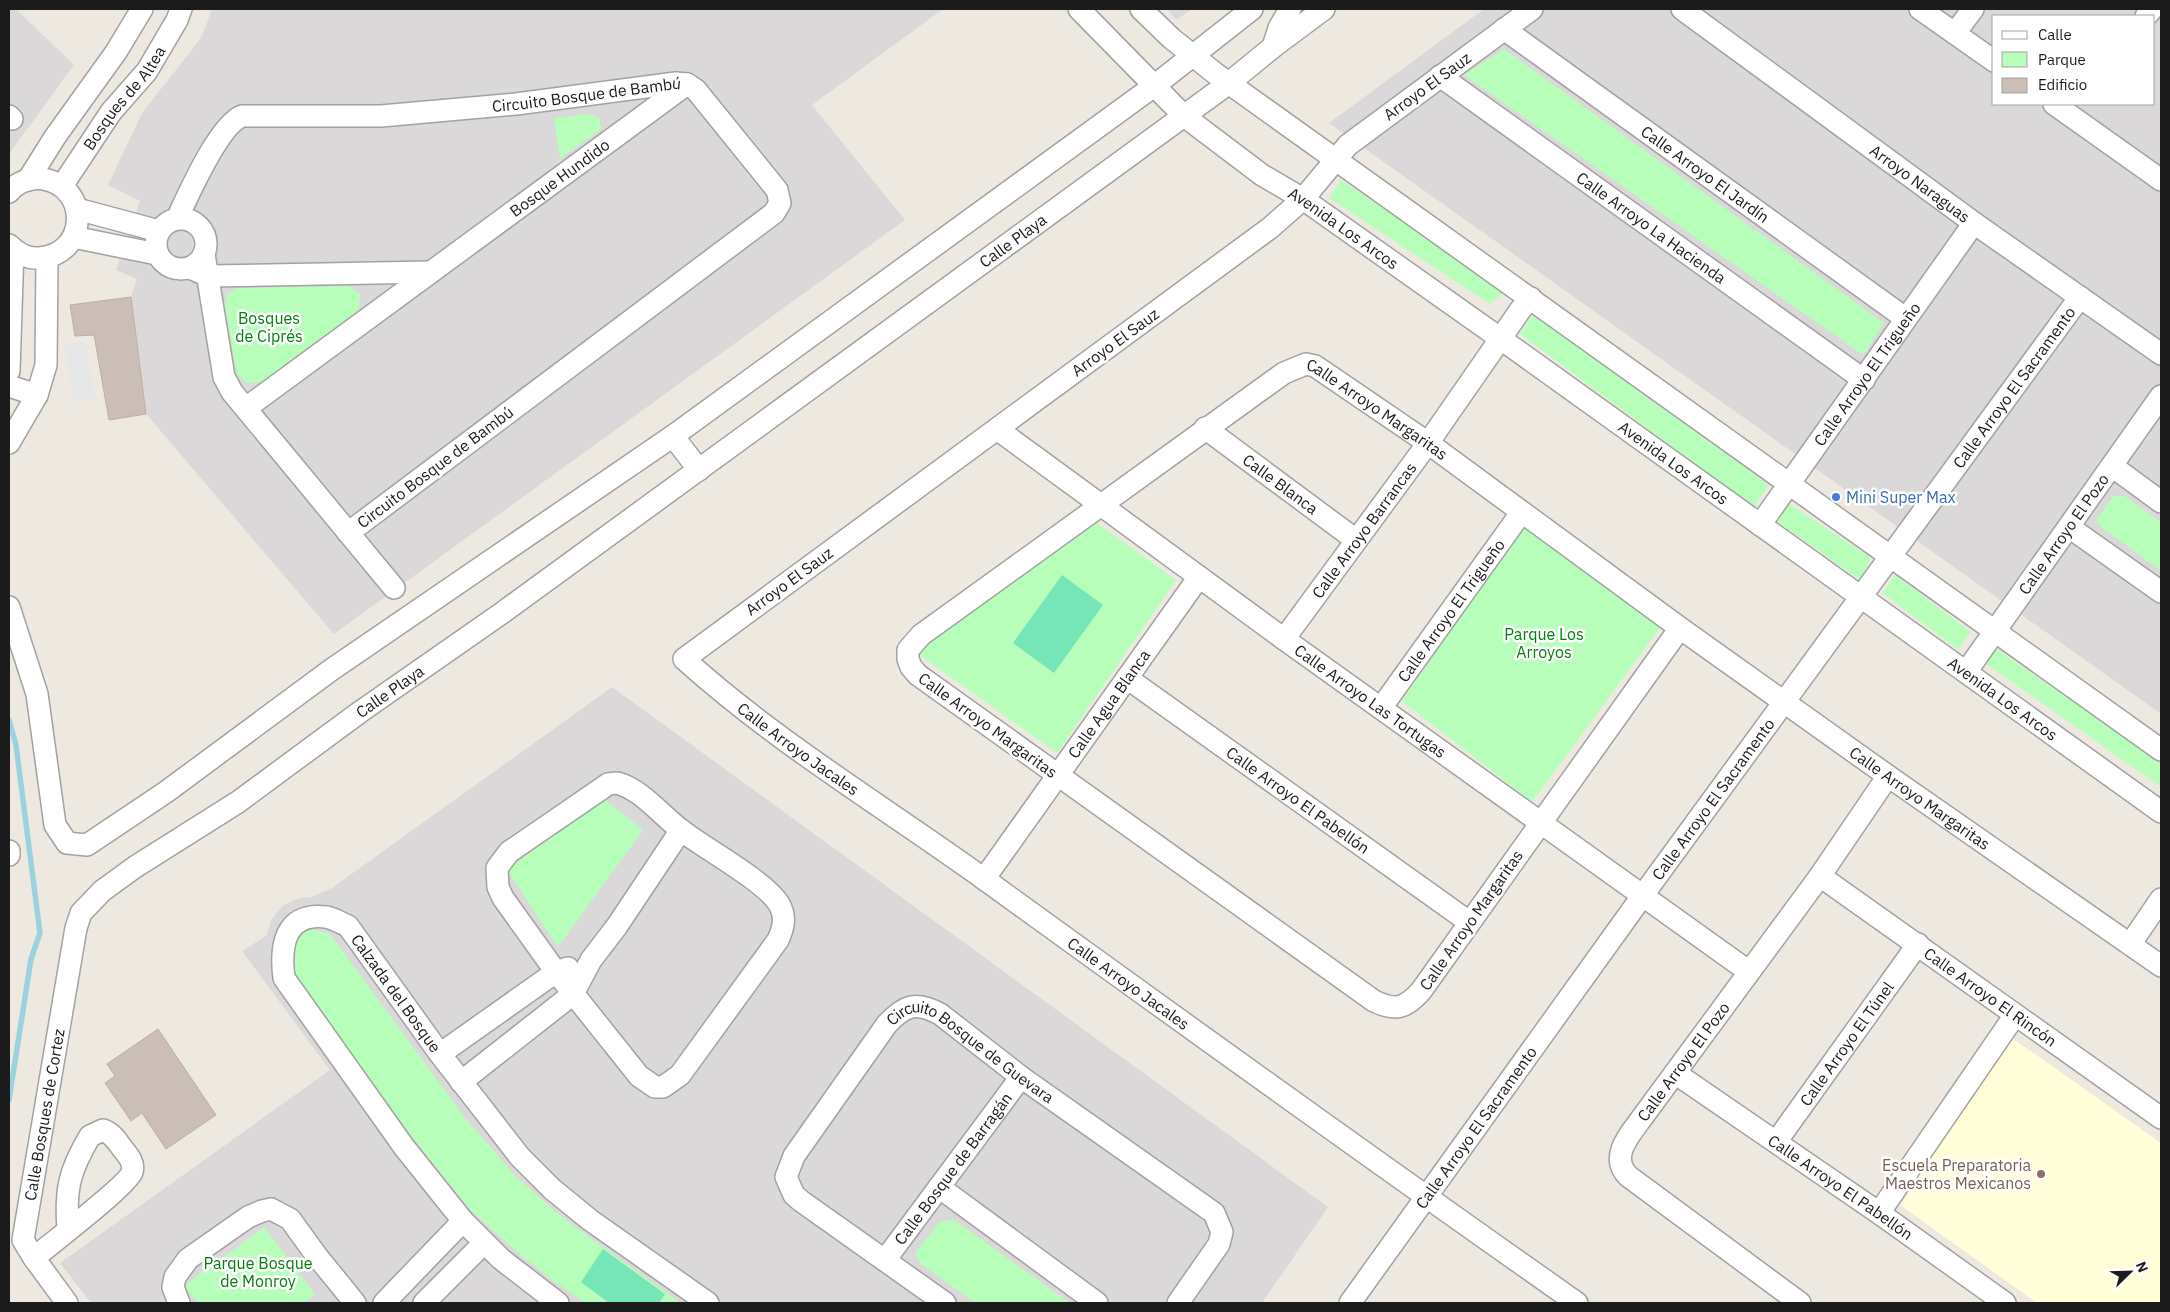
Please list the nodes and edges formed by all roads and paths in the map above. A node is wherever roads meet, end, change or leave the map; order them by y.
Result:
1 (142, 9) edge
2 (181, 9) edge
3 (1079, 9) edge
4 (1141, 9) edge
5 (1252, 9) edge
6 (1290, 9) edge
7 (1324, 9) edge
8 (1532, 9) edge
9 (1682, 9) edge
10 (1920, 9) edge
11 (1973, 9) edge
12 (1504, 29) junction
13 (1955, 33) junction
14 (1273, 47) junction
15 (1192, 55) junction
16 (1992, 60) edge
17 (1440, 76) junction
18 (1229, 83) junction
19 (688, 84) junction
20 (1154, 86) junction
21 (2058, 105) edge
22 (2077, 110) edge
23 (1184, 116) junction
24 (1335, 158) junction
25 (2161, 180) edge
26 (62, 186) junction
27 (14, 187) edge
28 (1303, 199) junction
29 (77, 209) junction
30 (186, 221) junction
31 (1974, 223) junction
32 (159, 231) junction
33 (73, 237) junction
34 (11, 247) edge
35 (157, 254) junction
36 (47, 258) junction
37 (201, 266) junction
38 (430, 272) junction
39 (2080, 297) junction
40 (1531, 298) junction
41 (1905, 318) junction
42 (1501, 339) junction
43 (2161, 354) edge
44 (9, 371) edge
45 (1864, 380) junction
46 (9, 386) edge
47 (37, 395) junction
48 (2161, 396) edge
49 (246, 408) junction
50 (1205, 428) junction
51 (997, 429) junction
52 (673, 436) junction
53 (9, 443) edge
54 (1428, 443) junction
55 (2112, 466) junction
56 (699, 470) junction
57 (1790, 484) junction
58 (2161, 502) edge
59 (1102, 506) junction
60 (1521, 512) junction
61 (1760, 525) junction
62 (2069, 527) junction
63 (348, 533) junction
64 (1356, 540) junction
65 (1890, 555) junction
66 (1199, 577) junction
67 (394, 588) dead end
68 (2161, 592) edge
69 (1861, 597) junction
70 (9, 607) edge
71 (1680, 628) junction
72 (1996, 631) junction
73 (1284, 639) junction
74 (684, 659) joint
75 (1966, 672) junction
76 (1127, 678) junction
77 (1785, 703) junction
78 (1381, 708) junction
79 (2161, 750) edge
80 (1057, 776) junction
81 (1888, 776) junction
82 (2161, 812) edge
83 (1540, 823) junction
84 (681, 830) junction
85 (1820, 876) junction
86 (984, 879) junction
87 (1643, 895) junction
88 (2161, 899) edge
89 (81, 913) joint
90 (1469, 922) junction
91 (1918, 944) junction
92 (2131, 944) junction
93 (591, 960) junction
94 (2161, 966) edge
95 (1748, 971) junction
96 (556, 972) junction
97 (573, 994) junction
98 (2015, 1016) junction
99 (440, 1054) junction
100 (1674, 1073) junction
101 (1021, 1077) junction
102 (462, 1082) junction
103 (2161, 1118) edge
104 (1776, 1142) junction
105 (939, 1187) junction
106 (1426, 1196) junction
107 (1879, 1213) junction
108 (463, 1221) junction
109 (68, 1230) dead end
110 (484, 1243) junction
111 (34, 1258) junction
112 (885, 1260) junction
113 (67, 1303) edge
114 (179, 1303) edge
115 (355, 1303) edge
116 (384, 1303) edge
117 (424, 1303) edge
118 (558, 1303) edge
119 (708, 1303) edge
120 (945, 1303) edge
121 (1097, 1303) edge
122 (1178, 1303) edge
123 (1350, 1303) edge
124 (1577, 1303) edge
125 (1800, 1303) edge
126 (2005, 1303) edge

1 - 27 street, Bosques de Altea
2 - 26 street, Bosques de Altea
3 - 20 street, Avenida Los Arcos
4 - 15 street
5 - 15 street
6 - 14 street
7 - 14 street, Calle Playa
8 - 12 street, Arroyo El Sauz
9 - 31 street, Arroyo Naraguas
10 - 13 street
11 - 13 street
12 - 17 street, Arroyo El Sauz
12 - 41 street, Calle Arroyo El Jardín
13 - 16 street
14 - 18 street, Calle Playa
15 - 18 street
15 - 20 street
17 - 24 street, Arroyo El Sauz
17 - 45 street, Calle Arroyo La Hacienda
18 - 23 street, Calle Playa
18 - 24 street
19 - 30 street, Circuito Bosque de Bambú
19 - 38 street, Bosque Hundido
19 - 63 street, Circuito Bosque de Bambú
20 - 23 street, Avenida Los Arcos
20 - 52 street
21 - 22 street
22 - 25 street
23 - 28 street, Avenida Los Arcos
23 - 56 street, Calle Playa
24 - 28 street, Arroyo El Sauz
24 - 40 street
26 - 27 street
26 - 29 street
28 - 42 street, Avenida Los Arcos
28 - 51 street, Arroyo El Sauz
29 - 32 street
29 - 33 street
30 - 32 street
30 - 37 street
31 - 39 street, Arroyo Naraguas
31 - 41 street, Calle Arroyo El Trigueño
32 - 35 street
33 - 35 street
33 - 36 street
34 - 36 street
34 - 44 street
35 - 37 street
36 - 47 street
37 - 38 street
37 - 49 street, Circuito Bosque de Bambú
38 - 49 street, Bosque Hundido
39 - 43 street, Arroyo Naraguas
39 - 65 street, Calle Arroyo El Sacramento
40 - 42 street, Calle Arroyo Barrancas
40 - 57 street
41 - 45 street, Calle Arroyo El Trigueño
42 - 54 street, Calle Arroyo Barrancas
42 - 61 street, Avenida Los Arcos
45 - 57 street, Calle Arroyo El Trigueño
46 - 47 street
47 - 53 street
48 - 55 street, Calle Arroyo El Pozo
49 - 63 street, Circuito Bosque de Bambú
50 - 54 street, Calle Arroyo Margaritas
50 - 59 street, Calle Arroyo Margaritas
50 - 64 street, Calle Blanca
51 - 59 street, Calle Arroyo Las Tortugas
51 - 74 street, Arroyo El Sauz
52 - 56 street
52 - 70 street
54 - 60 street, Calle Arroyo Margaritas
54 - 64 street, Calle Arroyo Barrancas
55 - 58 street
55 - 62 street, Calle Arroyo El Pozo
56 - 89 street, Calle Playa
57 - 61 street, Calle Arroyo El Trigueño
57 - 65 street
59 - 66 street, Calle Arroyo Las Tortugas
59 - 80 street, Calle Arroyo Margaritas
60 - 71 street, Calle Arroyo Margaritas
60 - 78 street, Calle Arroyo El Trigueño
61 - 69 street, Avenida Los Arcos
62 - 68 street
62 - 72 street, Calle Arroyo El Pozo
63 - 67 street, Circuito Bosque de Bambú
64 - 73 street, Calle Arroyo Barrancas
65 - 69 street, Calle Arroyo El Sacramento
65 - 72 street
66 - 73 street, Calle Arroyo Las Tortugas
66 - 76 street, Calle Agua Blanca
69 - 75 street, Avenida Los Arcos
69 - 77 street, Calle Arroyo El Sacramento
71 - 77 street, Calle Arroyo Margaritas
71 - 83 street, Calle Arroyo Margaritas
72 - 75 street, Calle Arroyo El Pozo
72 - 79 street
73 - 78 street, Calle Arroyo Las Tortugas
74 - 86 street, Calle Arroyo Jacales
75 - 82 street, Avenida Los Arcos
76 - 80 street, Calle Agua Blanca
76 - 90 street, Calle Arroyo El Pabellón
77 - 81 street, Calle Arroyo Margaritas
77 - 87 street, Calle Arroyo El Sacramento
78 - 83 street, Calle Arroyo Las Tortugas
80 - 86 street, Calle Agua Blanca
80 - 90 street, Calle Arroyo Margaritas
81 - 85 street, Calle Arroyo El Pozo
81 - 92 street, Calle Arroyo Margaritas
83 - 87 street, Calle Arroyo Las Tortugas
83 - 90 street, Calle Arroyo Margaritas
84 - 93 street
84 - 96 street
84 - 97 street
85 - 91 street, Calle Arroyo El Rincón
85 - 95 street, Calle Arroyo El Pozo
86 - 106 street, Calle Arroyo Jacales
87 - 95 street, Calle Arroyo Las Tortugas
87 - 106 street, Calle Arroyo El Sacramento
88 - 92 street
89 - 111 street, Calle Bosques de Cortez
91 - 98 street, Calle Arroyo El Rincón
91 - 104 street, Calle Arroyo El Túnel
92 - 94 street, Calle Arroyo Margaritas
93 - 96 street
93 - 97 street
95 - 100 street, Calle Arroyo El Pozo
96 - 97 street
96 - 99 street
97 - 102 street
98 - 103 street, Calle Arroyo El Rincón
98 - 107 street
99 - 102 street, Calzada del Bosque
99 - 108 street, Calzada del Bosque
100 - 104 street, Calle Arroyo El Pabellón
100 - 125 street, Calle Arroyo El Pozo
101 - 105 street, Calle Bosque de Barragán
101 - 112 street, Circuito Bosque de Guevara
101 - 122 street, Circuito Bosque de Guevara
102 - 119 street, Calzada del Bosque
104 - 107 street, Calle Arroyo El Pabellón
105 - 112 street, Calle Bosque de Barragán
105 - 121 street
106 - 123 street, Calle Arroyo El Sacramento
106 - 124 street, Calle Arroyo Jacales
107 - 126 street, Calle Arroyo El Pabellón
108 - 110 street, Calzada del Bosque
108 - 116 street
109 - 111 street
110 - 117 street
110 - 118 street, Calzada del Bosque
111 - 113 street, Calle Bosques de Cortez
112 - 120 street, Circuito Bosque de Guevara
114 - 115 street

